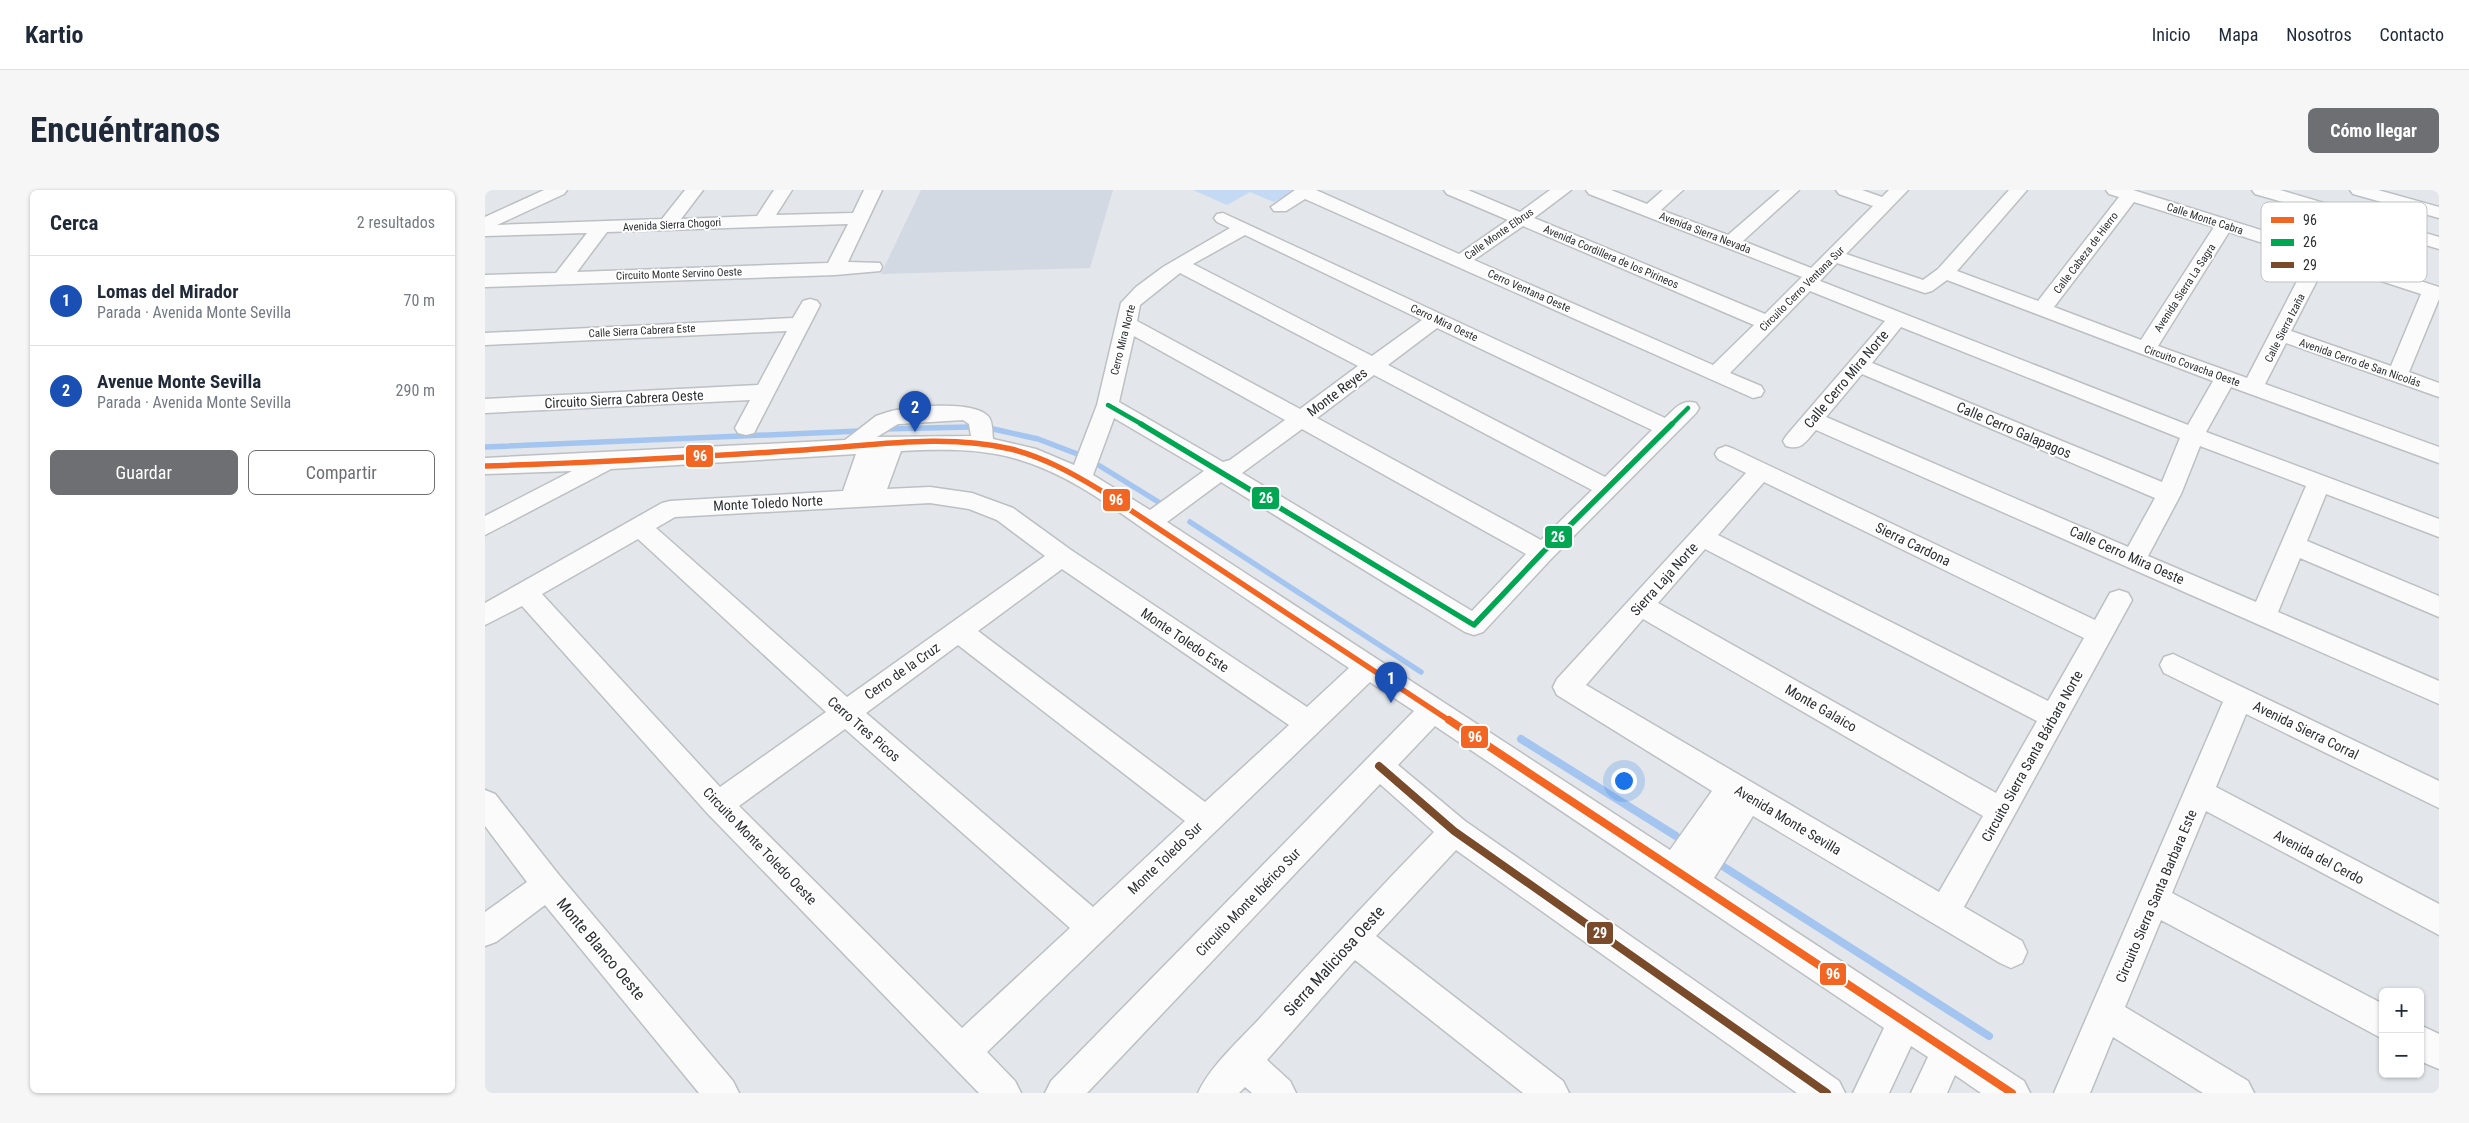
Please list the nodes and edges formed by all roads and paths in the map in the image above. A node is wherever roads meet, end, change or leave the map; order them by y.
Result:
1 (558, 190) edge
2 (694, 190) edge
3 (783, 190) edge
4 (873, 190) edge
5 (1453, 190) edge
6 (1562, 190) edge
7 (1595, 190) edge
8 (1674, 190) edge
9 (1789, 190) edge
10 (1845, 190) edge
11 (1899, 190) edge
12 (2018, 190) edge
13 (2261, 190) edge
14 (2359, 190) edge
15 (2407, 190) edge
16 (1305, 191) edge
17 (2122, 192) edge
18 (2439, 199) edge
19 (2301, 202) edge
20 (2401, 202) edge
21 (1886, 204) junction
22 (1280, 207) dead end
23 (1649, 211) junction
24 (859, 218) junction
25 (1223, 218) dead end
26 (1521, 219) junction
27 (763, 221) junction
28 (485, 224) edge
29 (667, 226) junction
30 (2224, 226) junction
31 (1243, 228) junction
32 (600, 229) junction
33 (485, 231) edge
34 (2261, 237) edge
35 (2427, 239) edge
36 (1730, 243) junction
37 (2439, 243) edge
38 (1834, 256) junction
39 (1461, 261) junction
40 (1181, 265) junction
41 (873, 267) dead end
42 (835, 269) junction
43 (1945, 274) junction
44 (562, 278) junction
45 (1811, 280) junction
46 (485, 281) edge
47 (2308, 282) edge
48 (2405, 282) edge
49 (2435, 292) edge
50 (809, 305) dead end
51 (2042, 310) junction
52 (1899, 317) junction
53 (1436, 319) junction
54 (1768, 323) junction
55 (799, 324) junction
56 (1127, 324) junction
57 (2282, 335) junction
58 (485, 339) edge
59 (2146, 349) junction
60 (1374, 365) junction
61 (1859, 365) junction
62 (1717, 374) junction
63 (2397, 376) junction
64 (2225, 378) junction
65 (2253, 387) junction
66 (2439, 390) edge
67 (1753, 391) dead end
68 (764, 392) junction
69 (1108, 405) junction
70 (485, 406) edge
71 (1688, 408) dead end
72 (1301, 418) junction
73 (1813, 420) junction
74 (747, 428) dead end
75 (1666, 428) junction
76 (2193, 435) junction
77 (1794, 441) dead end
78 (983, 444) junction
79 (870, 446) junction
80 (1726, 454) dead end
81 (2439, 455) edge
82 (607, 462) junction
83 (485, 466) edge
84 (1230, 471) junction
85 (1761, 471) junction
86 (1081, 478) junction
87 (2319, 482) junction
88 (1608, 488) junction
89 (2169, 494) junction
90 (862, 498) junction
91 (488, 523) edge
92 (639, 526) junction
93 (1156, 526) junction
94 (2439, 528) edge
95 (1702, 537) junction
96 (2293, 545) junction
97 (1543, 552) junction
98 (1062, 556) junction
99 (2134, 558) junction
100 (525, 592) junction
101 (2119, 600) dead end
102 (1640, 605) junction
103 (2439, 606) edge
104 (485, 614) edge
105 (2263, 616) junction
106 (959, 631) junction
107 (2100, 634) junction
108 (2173, 665) dead end
109 (1368, 667) junction
110 (1567, 686) joint
111 (2439, 693) edge
112 (2239, 698) junction
113 (1433, 710) junction
114 (845, 712) junction
115 (2054, 717) junction
116 (1308, 724) junction
117 (1379, 766) junction
118 (1740, 792) junction
119 (2199, 793) junction
120 (2439, 795) edge
121 (485, 803) edge
122 (718, 805) junction
123 (2001, 811) junction
124 (1205, 819) junction
125 (1454, 831) junction
126 (1684, 876) junction
127 (548, 885) junction
128 (2154, 900) junction
129 (1944, 913) junction
130 (2439, 920) edge
131 (1093, 927) junction
132 (485, 931) edge
133 (1353, 938) junction
134 (2011, 952) dead end
135 (2105, 1014) junction
136 (2379, 1020) edge
137 (1905, 1022) junction
138 (2424, 1044) edge
139 (963, 1051) junction
140 (1948, 1051) junction
141 (2439, 1052) edge
142 (1243, 1062) junction
143 (721, 1093) edge
144 (1003, 1093) edge
145 (1063, 1093) edge
146 (1216, 1093) edge
147 (1278, 1093) edge
148 (1551, 1093) edge
149 (1827, 1093) edge
150 (1871, 1093) edge
151 (1929, 1093) edge
152 (2012, 1093) edge
153 (2072, 1093) edge
154 (2236, 1093) edge

1 - 28 street
2 - 29 street
3 - 27 street
4 - 24 street
5 - 26 street, Avenida Cordillera de los Pirineos
6 - 26 street, Calle Monte Elbrus
7 - 23 street, Avenida Sierra Nevada
8 - 23 street
9 - 36 street
10 - 21 street
11 - 21 street, Circuito Cerro Ventana Sur
12 - 43 street
13 - 19 street
14 - 20 street
15 - 18 street
16 - 22 street
16 - 39 street, Cerro Ventana Oeste
17 - 30 street, Calle Monte Cabra
17 - 51 street, Calle Cabeza de Hierro
21 - 38 street, Circuito Cerro Ventana Sur
23 - 36 street, Avenida Sierra Nevada
24 - 27 street, Avenida Sierra Chogori
24 - 42 street
25 - 31 street, Cerro Mira Oeste
26 - 39 street, Calle Monte Elbrus
26 - 54 street, Avenida Cordillera de los Pirineos
27 - 29 street, Avenida Sierra Chogori
29 - 32 street, Avenida Sierra Chogori
30 - 34 street, Calle Monte Cabra
30 - 59 street, Avenida Sierra La Sagra
31 - 40 street, Cerro Mira Norte
31 - 53 street, Cerro Mira Oeste
32 - 33 street, Avenida Sierra Chogori
32 - 44 street
35 - 37 street
36 - 45 street, Avenida Sierra Nevada
38 - 43 street
38 - 45 street, Circuito Cerro Ventana Sur
39 - 62 street, Cerro Ventana Oeste
40 - 56 street, Cerro Mira Norte
40 - 60 street
41 - 42 street, Circuito Monte Servino Oeste
42 - 44 street, Circuito Monte Servino Oeste
43 - 51 street, Circuito Covacha Oeste
44 - 46 street, Circuito Monte Servino Oeste
45 - 52 street, Avenida Sierra Nevada
45 - 54 street, Circuito Cerro Ventana Sur
47 - 57 street, Calle Sierra Izaña
48 - 49 street, Calle Monte Cabra
49 - 63 street
50 - 55 street
51 - 59 street, Circuito Covacha Oeste
52 - 61 street, Calle Cerro Mira Norte
52 - 76 street, Avenida Sierra Nevada
53 - 60 street, Monte Reyes
53 - 75 street, Cerro Mira Oeste
54 - 62 street, Circuito Cerro Ventana Sur
55 - 58 street, Calle Sierra Cabrera Este
55 - 68 street
56 - 69 street, Cerro Mira Norte
56 - 72 street
57 - 63 street, Avenida Cerro de San Nicolás
57 - 65 street, Calle Sierra Izaña
59 - 64 street, Circuito Covacha Oeste
60 - 72 street, Monte Reyes
60 - 88 street
61 - 73 street, Calle Cerro Mira Norte
61 - 89 street, Calle Cerro Galapagos
62 - 67 street, Cerro Ventana Oeste
63 - 66 street, Avenida Cerro de San Nicolás
64 - 65 street, Circuito Covacha Oeste
64 - 76 street
65 - 81 street, Circuito Covacha Oeste
68 - 70 street, Circuito Sierra Cabrera Oeste
68 - 74 street
69 - 84 street
69 - 86 street, Cerro Mira Norte
71 - 75 street
72 - 84 street, Monte Reyes
72 - 97 street
73 - 77 street, Calle Cerro Mira Norte
73 - 99 street, Calle Cerro Mira Oeste
75 - 88 street
76 - 87 street, Avenida Sierra Nevada
76 - 89 street
78 - 79 street
78 - 79 street
78 - 86 street
79 - 82 street
79 - 90 street
80 - 85 street, Sierra Cardona
82 - 83 street
82 - 91 street
84 - 93 street, Monte Reyes
84 - 97 street
85 - 95 street, Sierra Laja Norte
85 - 107 street, Sierra Cardona
86 - 93 street
87 - 94 street, Avenida Sierra Nevada
87 - 96 street
88 - 97 street
89 - 99 street
90 - 92 street, Monte Toledo Norte
90 - 98 street, Monte Toledo Norte
92 - 100 street, Monte Toledo Norte
92 - 114 street, Cerro Tres Picos
93 - 109 street
95 - 102 street, Sierra Laja Norte
95 - 115 street
96 - 103 street
96 - 105 street
98 - 106 street, Cerro de la Cruz
98 - 116 street, Monte Toledo Este
99 - 105 street, Calle Cerro Mira Oeste
100 - 104 street, Monte Toledo Norte
100 - 122 street, Circuito Monte Toledo Oeste
101 - 107 street, Circuito Sierra Santa Bárbara Norte
102 - 110 street, Sierra Laja Norte
102 - 123 street, Monte Galaico
105 - 111 street, Calle Cerro Mira Oeste
106 - 114 street, Cerro de la Cruz
106 - 124 street
107 - 115 street, Circuito Sierra Santa Bárbara Norte
108 - 112 street, Avenida Sierra Corral
109 - 113 street
109 - 116 street, Monte Toledo Sur
110 - 118 street, Avenida Monte Sevilla
112 - 119 street, Circuito Sierra Santa Barbara Este
112 - 120 street, Avenida Sierra Corral
113 - 117 street, Circuito Monte Ibérico Sur
113 - 126 street
114 - 122 street, Cerro de la Cruz
114 - 131 street, Cerro Tres Picos
115 - 123 street, Circuito Sierra Santa Bárbara Norte
116 - 124 street, Monte Toledo Sur
117 - 125 street
117 - 145 street, Circuito Monte Ibérico Sur
118 - 126 street
118 - 129 street, Avenida Monte Sevilla
119 - 128 street, Circuito Sierra Santa Barbara Este
119 - 130 street, Avenida del Cerdo
121 - 127 street, Monte Blanco Oeste
122 - 139 street, Circuito Monte Toledo Oeste
123 - 129 street, Circuito Sierra Santa Bárbara Norte
124 - 131 street, Monte Toledo Sur
125 - 133 street, Sierra Maliciosa Oeste
125 - 149 street
126 - 137 street
127 - 132 street
127 - 143 street, Monte Blanco Oeste
128 - 135 street, Circuito Sierra Santa Barbara Este
128 - 136 street
129 - 134 street, Avenida Monte Sevilla
131 - 139 street, Monte Toledo Sur
133 - 142 street, Sierra Maliciosa Oeste
133 - 148 street
135 - 153 street, Circuito Sierra Santa Barbara Este
135 - 154 street
137 - 140 street
137 - 150 street
138 - 141 street
139 - 144 street, Circuito Monte Toledo Oeste
140 - 151 street
140 - 152 street
142 - 146 street, Sierra Maliciosa Oeste
142 - 147 street

